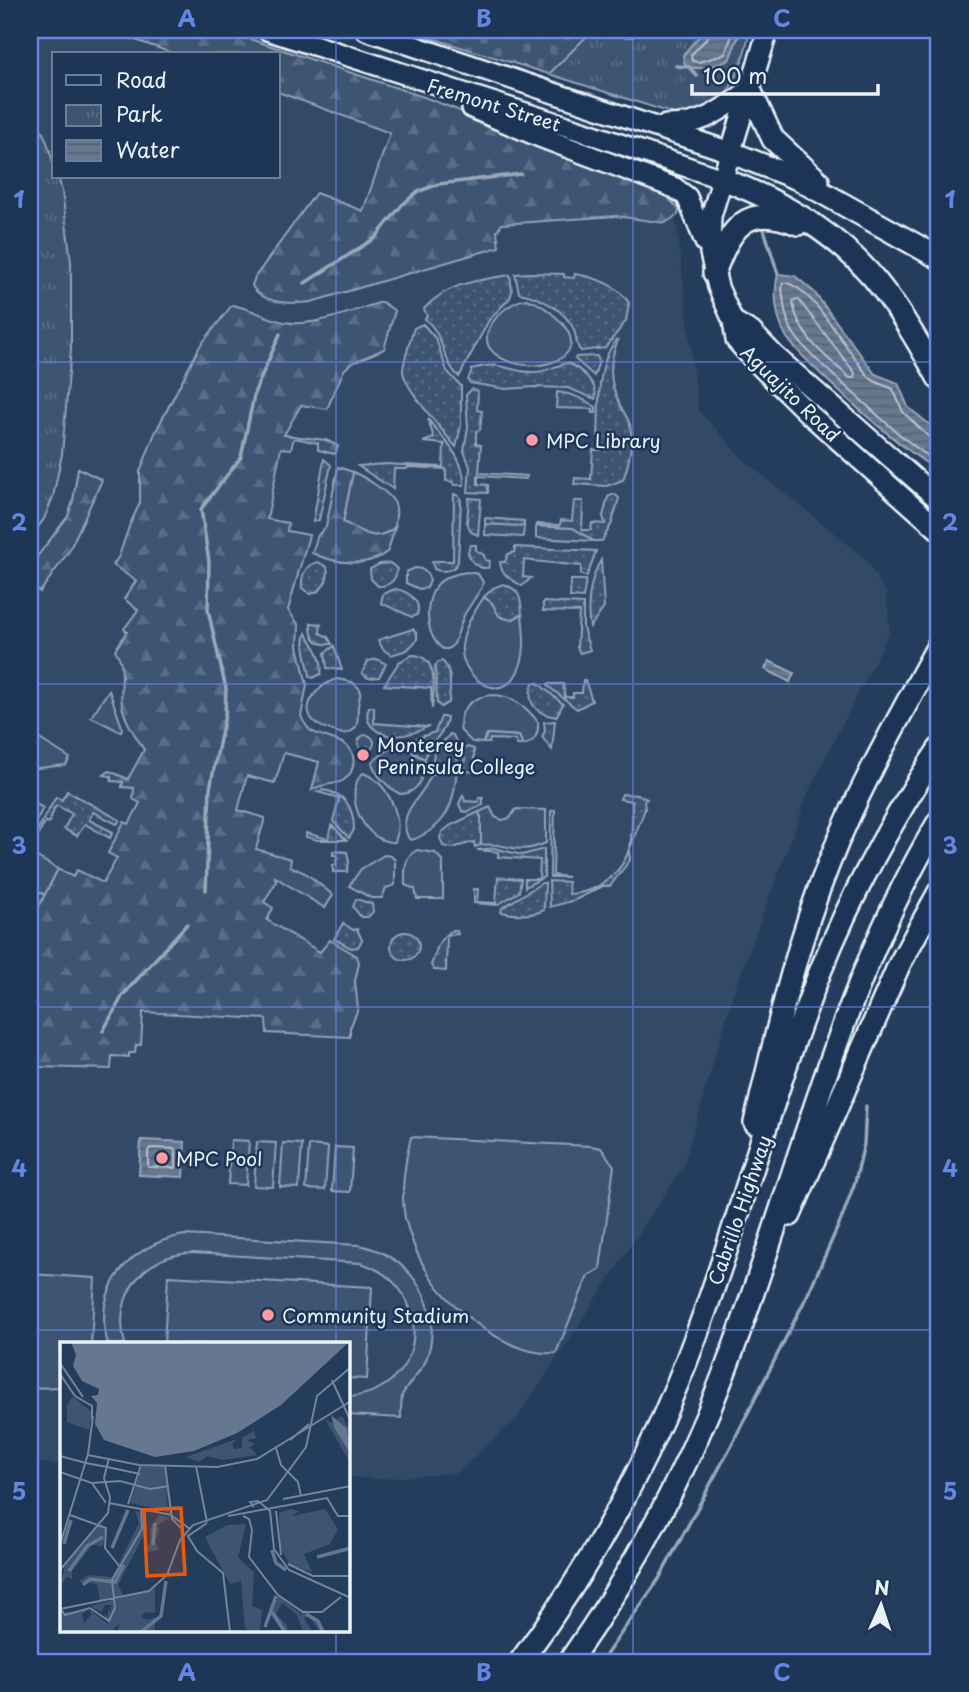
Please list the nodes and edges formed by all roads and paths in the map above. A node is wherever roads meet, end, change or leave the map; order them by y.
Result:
1 (267, 30) edge
2 (366, 30) edge
3 (768, 30) edge
4 (395, 72) junction
5 (750, 90) junction
6 (650, 125) junction
7 (730, 152) junction
8 (722, 179) junction
9 (846, 205) junction
10 (835, 240) junction
11 (939, 258) edge
12 (714, 273) junction
13 (733, 321) junction
14 (939, 379) edge
15 (939, 500) edge
16 (939, 530) edge
17 (939, 644) edge
18 (939, 749) edge
19 (939, 821) edge
20 (939, 892) edge
21 (766, 1252) junction
22 (724, 1255) junction
23 (520, 1662) edge
24 (569, 1662) edge

1 - 4 main road, Fremont Street
2 - 6 main road, Fremont Street
3 - 5 main road
4 - 8 main road, Fremont Street
4 - 12 main road
5 - 6 main road
5 - 7 main road
5 - 9 highway
6 - 7 main road, Fremont Street
7 - 8 main road
7 - 9 highway
8 - 10 highway
8 - 12 main road
9 - 11 highway
10 - 12 highway
10 - 14 highway
12 - 13 main road
13 - 15 main road, Aguajito Road
13 - 16 main road, Aguajito Road
17 - 22 highway
18 - 22 highway, Cabrillo Highway
19 - 21 highway, Cabrillo Highway
20 - 21 highway
21 - 24 highway, Cabrillo Highway
22 - 23 highway, Cabrillo Highway

